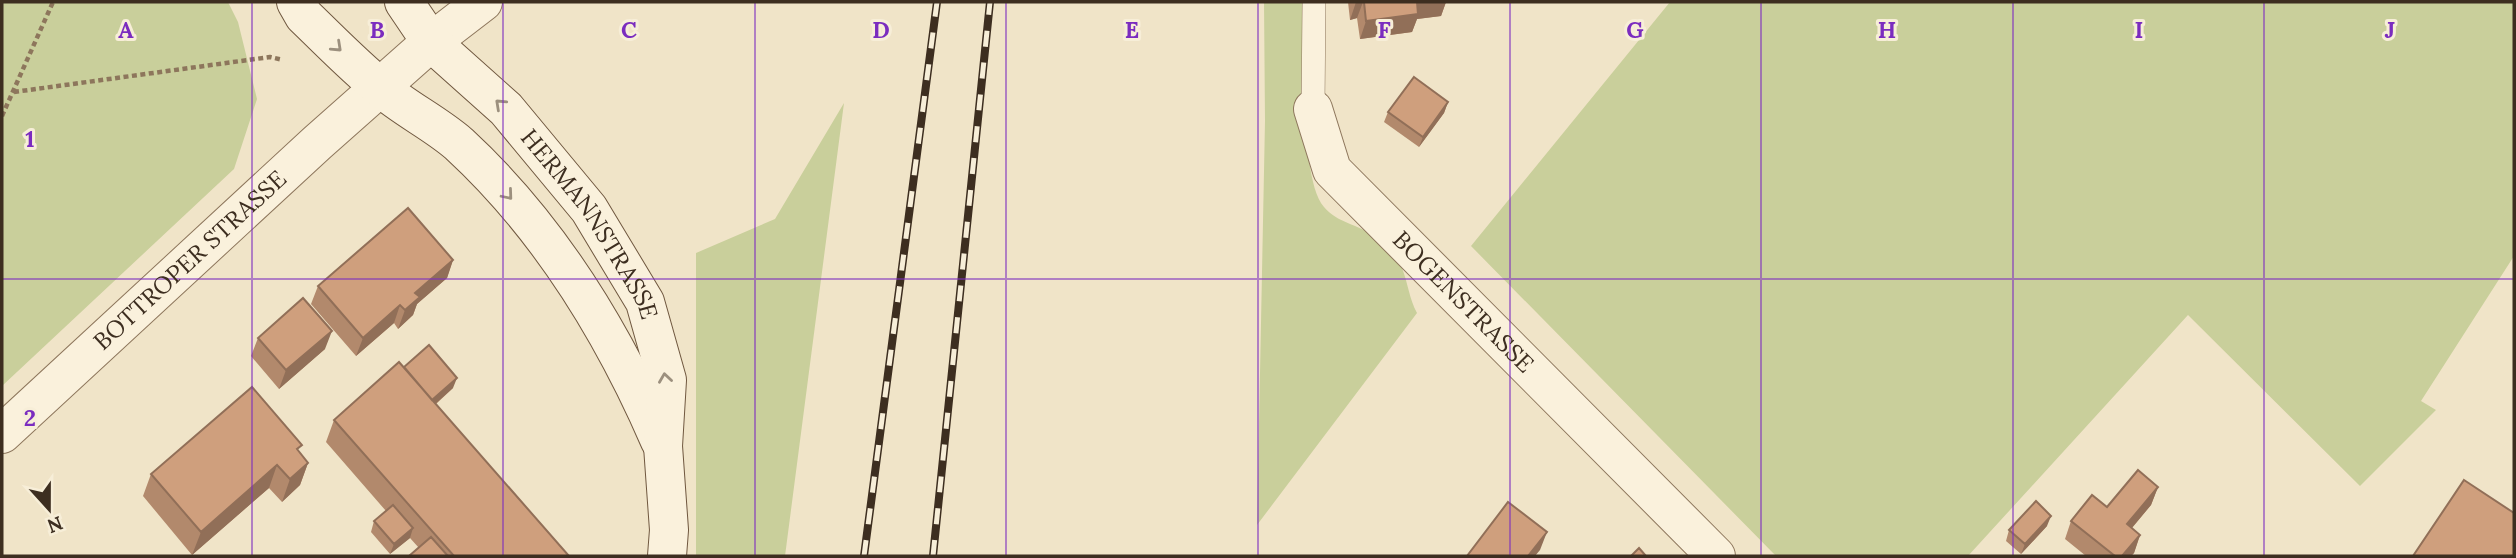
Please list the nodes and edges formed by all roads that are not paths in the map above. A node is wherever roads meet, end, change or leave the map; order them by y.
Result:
1 (296, 2) edge
2 (404, 2) edge
3 (483, 2) edge
4 (1314, 2) edge
5 (431, 42) junction
6 (382, 89) junction
7 (1313, 108) joint
8 (2, 434) edge
9 (663, 446) junction
10 (667, 556) edge
11 (1716, 556) edge

1 -> 6 street
2 - 5 street
3 - 5 street, BOTTROPER STRASSE
4 - 7 lane, BOGENSTRASSE
5 - 6 street, BOTTROPER STRASSE
9 -> 5 street, HERMANNSTRASSE
6 - 8 street, BOTTROPER STRASSE
6 -> 9 street, HERMANNSTRASSE
7 - 11 street, BOGENSTRASSE
9 - 10 street, HERMANNSTRASSE

